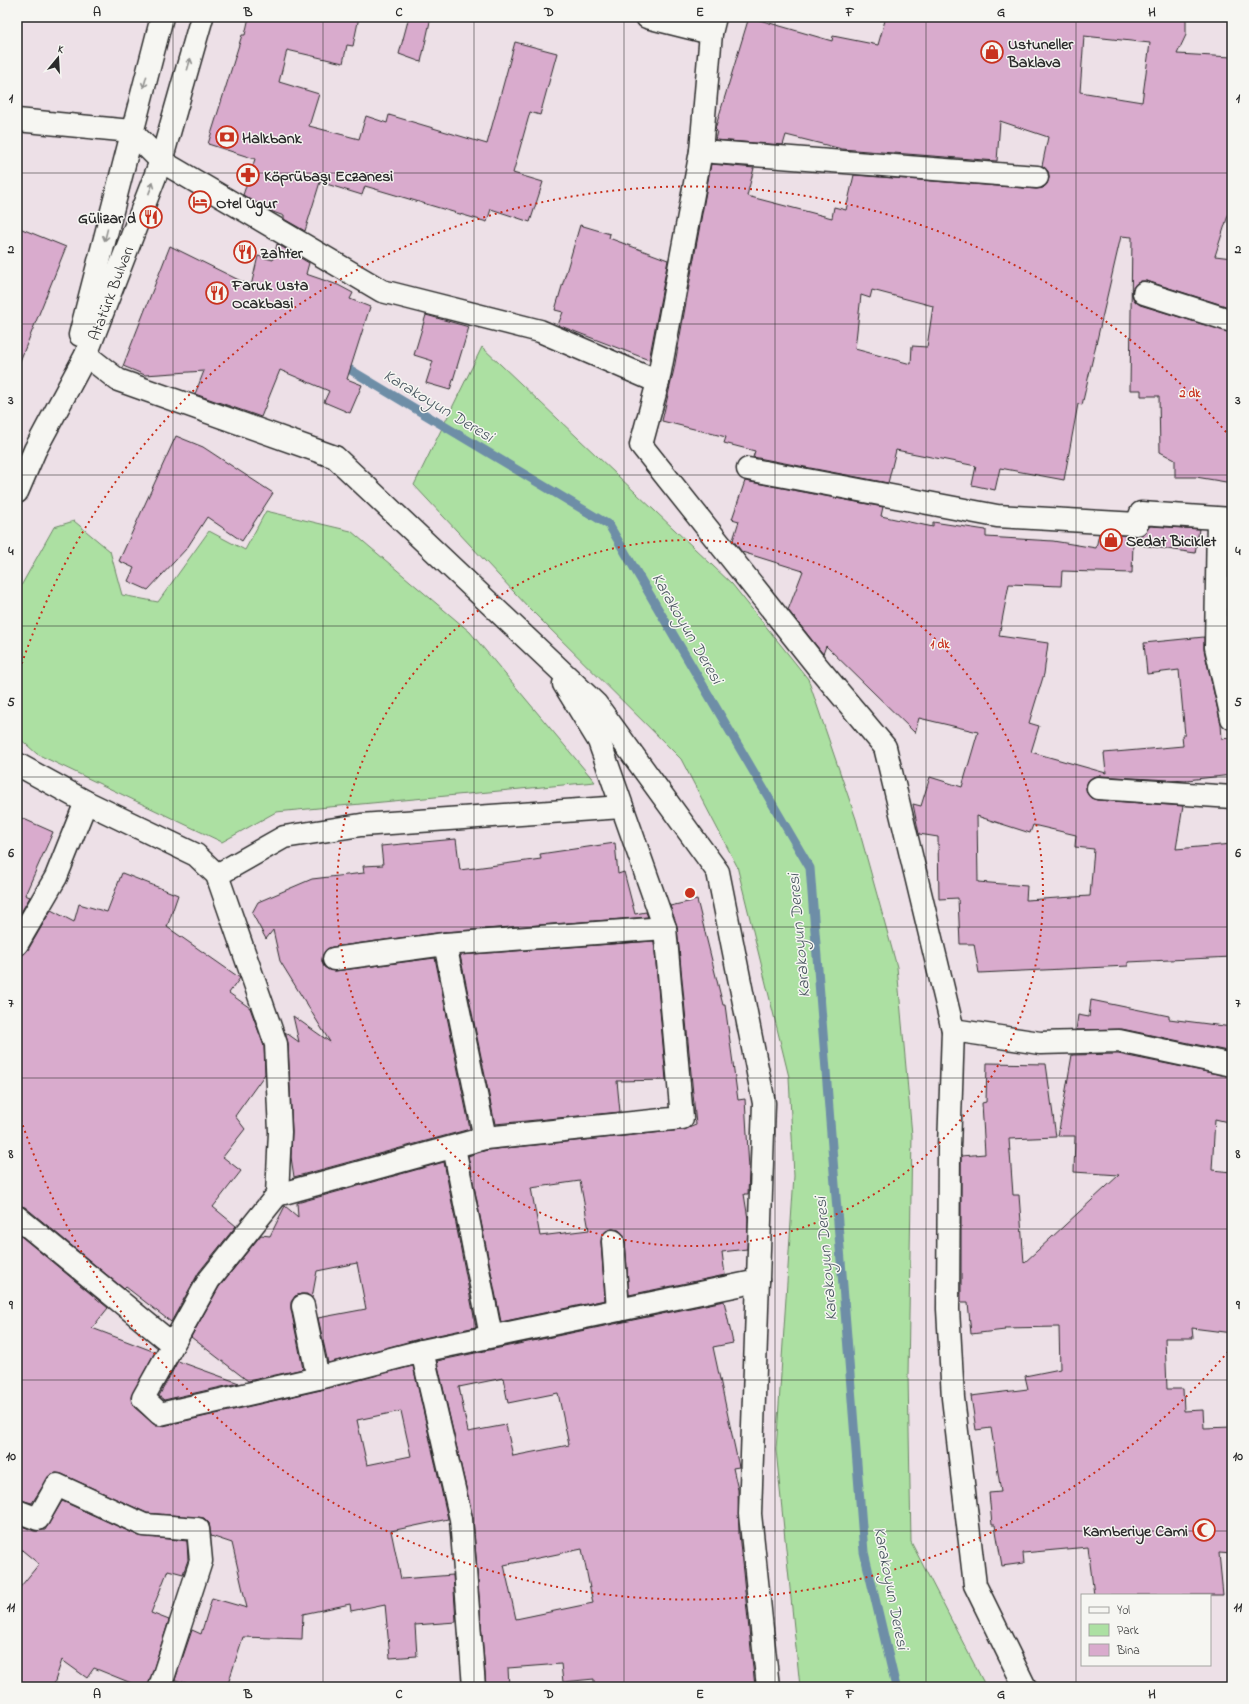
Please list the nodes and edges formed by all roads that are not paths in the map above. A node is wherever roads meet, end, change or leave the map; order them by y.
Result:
1 (162, 17) edge
2 (202, 17) edge
3 (647, 17) edge
4 (713, 25) edge
5 (17, 120) edge
6 (131, 131) junction
7 (701, 151) junction
8 (161, 161) junction
9 (1037, 178) dead end
10 (1144, 293) dead end
11 (1232, 321) edge
12 (86, 355) junction
13 (658, 382) junction
14 (17, 458) edge
15 (748, 469) dead end
16 (17, 492) edge
17 (1225, 519) edge
18 (549, 659) junction
19 (1232, 718) edge
20 (17, 764) edge
21 (1098, 788) dead end
22 (1232, 796) edge
23 (86, 802) junction
24 (622, 807) junction
25 (217, 875) junction
26 (665, 928) junction
27 (17, 944) edge
28 (445, 944) junction
29 (334, 959) dead end
30 (953, 1030) junction
31 (1232, 1066) edge
32 (485, 1138) junction
33 (454, 1147) junction
34 (277, 1195) junction
35 (17, 1217) edge
36 (613, 1241) dead end
37 (758, 1282) junction
38 (303, 1306) dead end
39 (618, 1310) junction
40 (491, 1336) junction
41 (172, 1344) junction
42 (422, 1350) junction
43 (318, 1378) junction
44 (17, 1511) edge
45 (160, 1687) edge
46 (474, 1687) edge
47 (768, 1687) edge
48 (1025, 1687) edge

1 -> 6 street, Atatürk Bulvarı
8 -> 2 street, Atatürk Bulvarı
3 - 4 street
4 - 7 street
5 - 6 street
6 - 8 street
6 -> 14 street, Atatürk Bulvarı
7 - 9 street
7 - 13 street
12 -> 8 street, Atatürk Bulvarı
8 - 13 street
10 - 11 street
12 - 16 street, Atatürk Bulvarı
12 - 18 street
13 - 30 street
15 - 17 street
17 - 19 street
18 - 24 street
18 - 37 street
20 - 23 street
21 - 22 street
23 - 25 street
23 - 27 street
24 - 25 street
24 - 26 street
25 - 34 street
26 - 28 street
26 - 32 street
28 - 29 street
28 - 32 street
30 - 31 street
30 - 48 street
32 - 33 street
33 - 34 street
33 - 40 street
34 - 41 street
35 - 41 street
36 - 39 street
37 - 39 street
37 - 47 street
38 - 43 street
39 - 40 street
40 - 42 street
41 - 43 street
42 - 43 street
42 - 46 street
44 - 45 street

